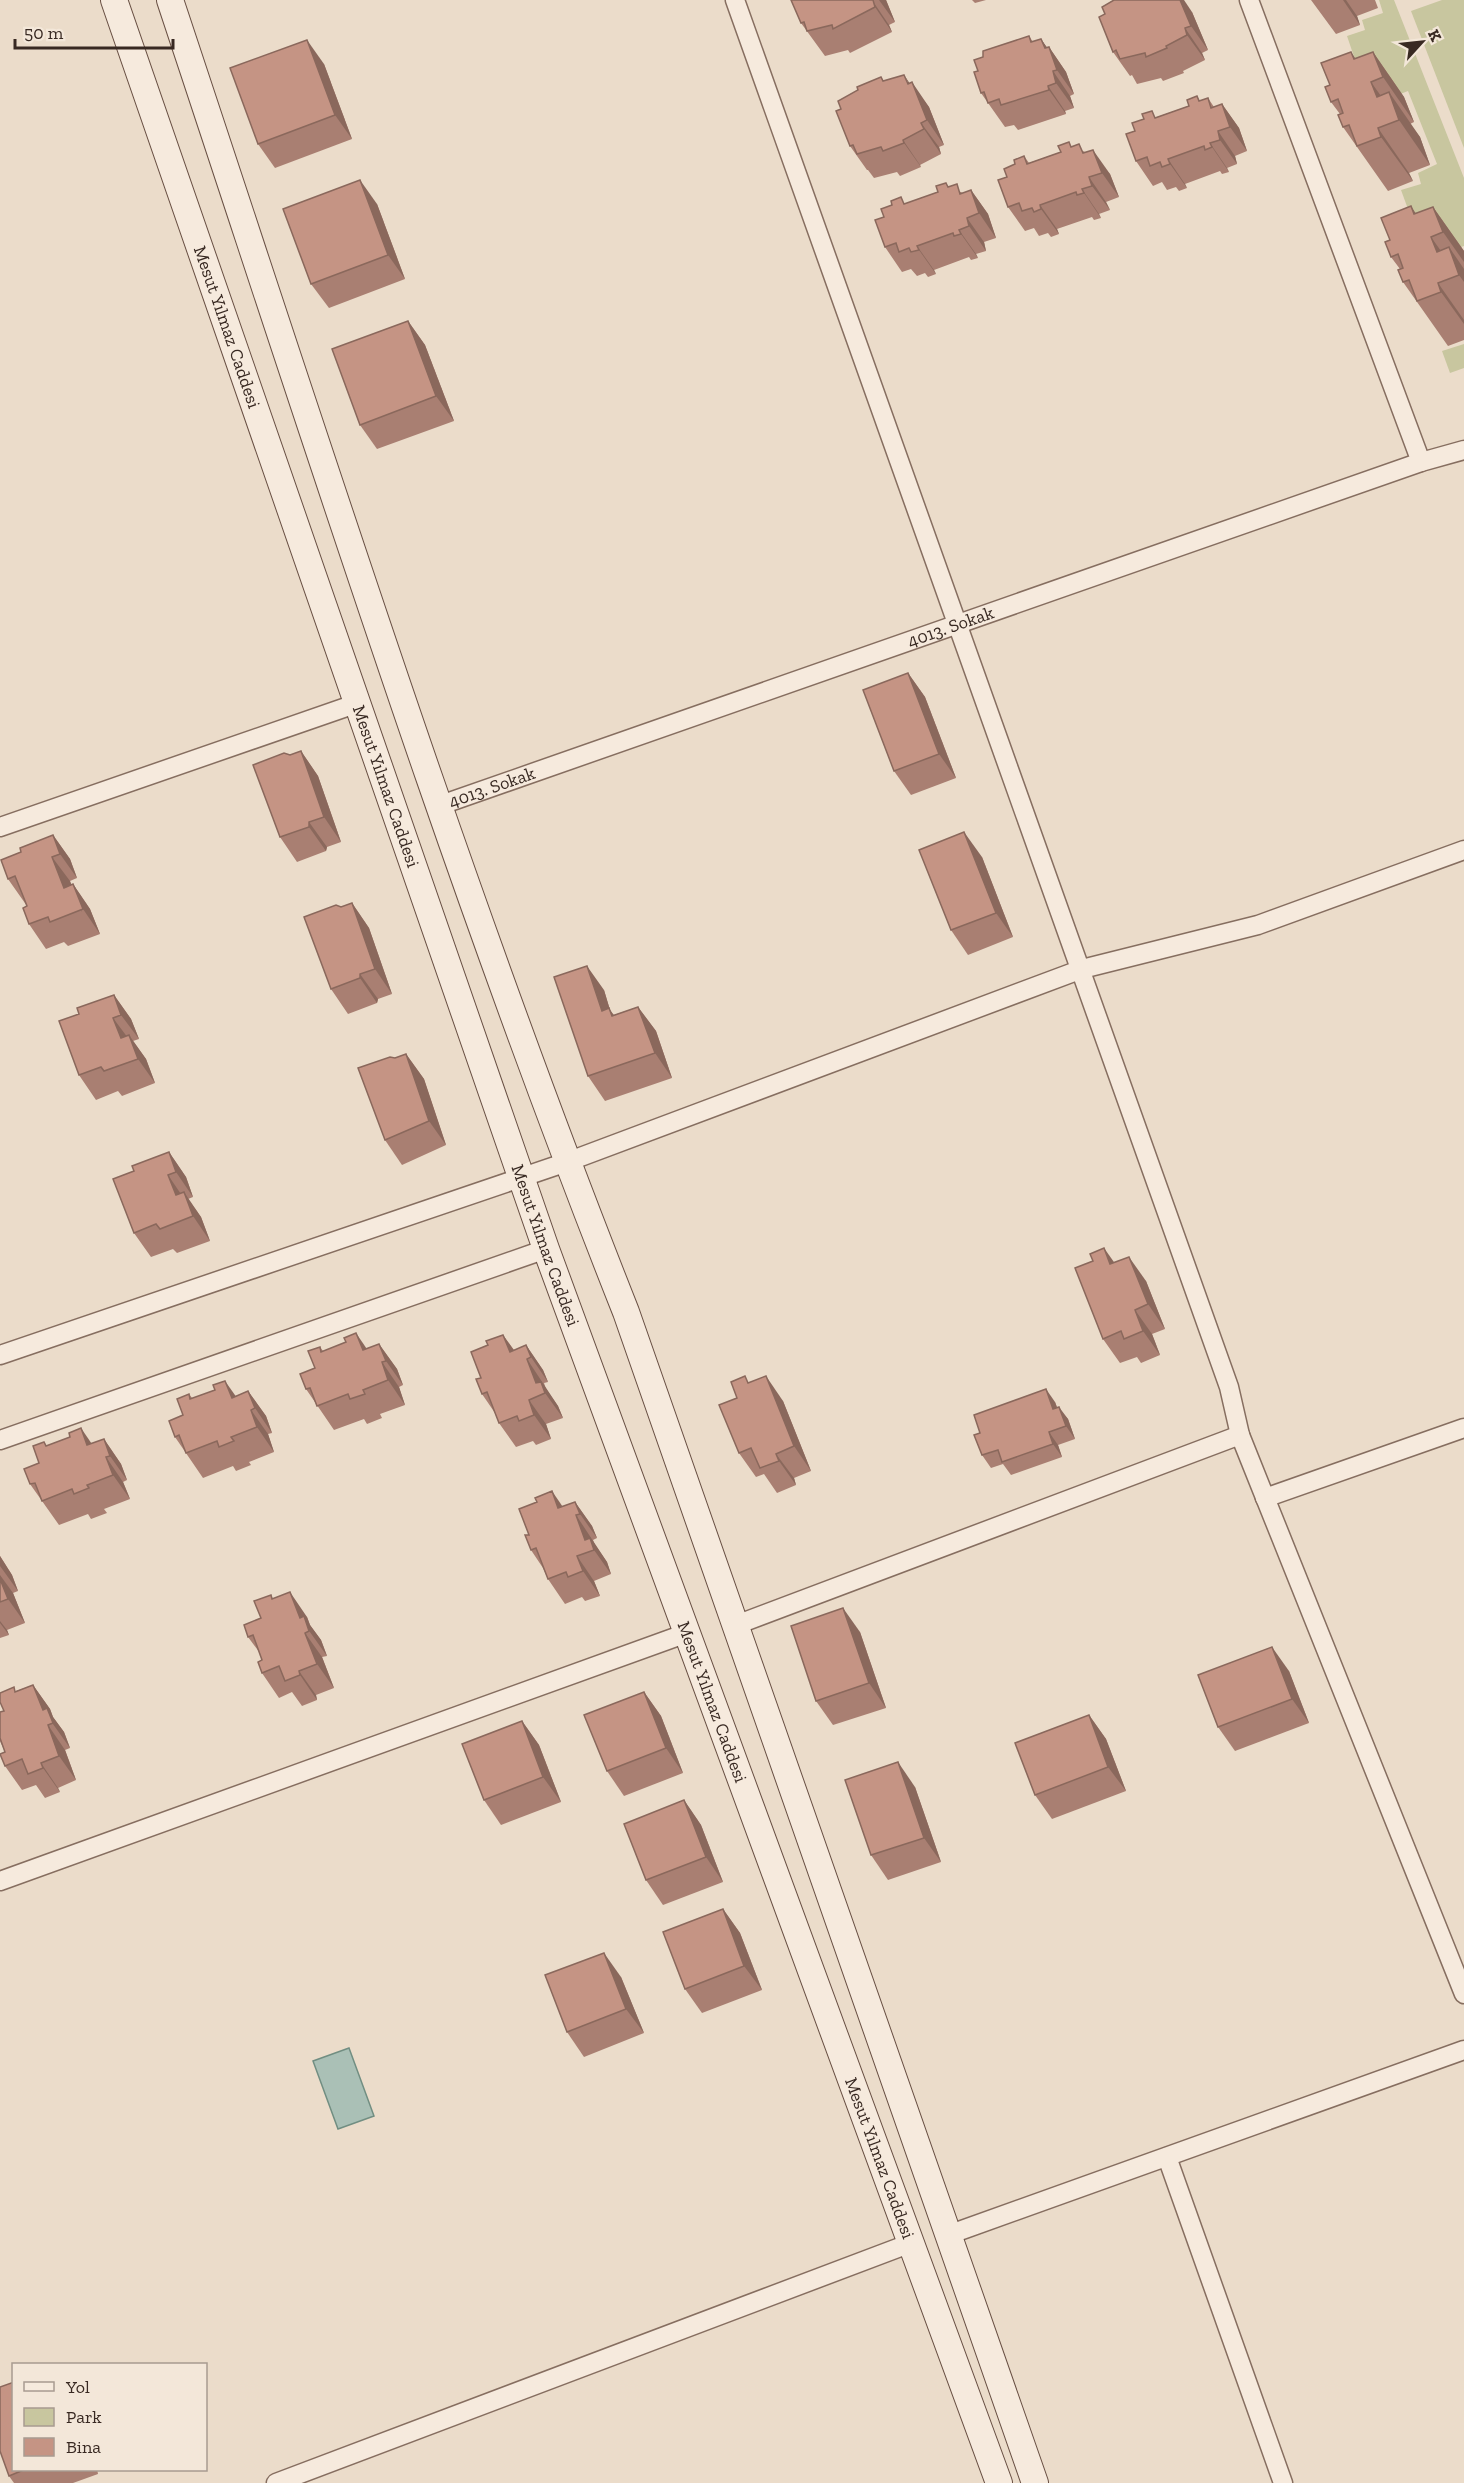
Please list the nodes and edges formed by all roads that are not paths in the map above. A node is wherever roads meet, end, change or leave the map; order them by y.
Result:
1 (114, 0) edge
2 (170, 0) edge
3 (735, 0) edge
4 (1250, 0) edge
5 (1464, 450) edge
6 (1421, 462) junction
7 (959, 624) junction
8 (358, 703) junction
9 (438, 806) junction
10 (0, 827) edge
11 (1464, 850) edge
12 (1082, 969) junction
13 (567, 1162) junction
14 (523, 1175) junction
15 (546, 1249) junction
16 (0, 1355) edge
17 (1464, 1428) edge
18 (1240, 1435) junction
19 (0, 1440) edge
20 (1265, 1498) junction
21 (736, 1625) junction
22 (687, 1633) junction
23 (0, 1881) edge
24 (1464, 1994) edge
25 (1464, 2050) edge
26 (1167, 2157) junction
27 (948, 2235) junction
28 (911, 2243) junction
29 (276, 2483) edge
30 (999, 2483) edge
31 (1035, 2483) edge
32 (1283, 2483) edge

1 - 8 main road, Mesut Yılmaz Caddesi
2 - 9 main road
3 - 7 street
4 - 6 street
5 - 6 street, 4013. Sokak
6 - 7 street, 4013. Sokak
7 - 9 street, 4013. Sokak
7 - 12 street
8 - 10 street
8 - 14 main road, Mesut Yılmaz Caddesi
9 - 13 main road
11 - 12 street
12 - 13 street
12 - 18 street
13 - 14 street
13 - 21 main road
14 - 15 main road, Mesut Yılmaz Caddesi
14 - 16 street
15 - 19 street
15 - 22 main road, Mesut Yılmaz Caddesi
17 - 20 street
18 - 20 street
18 - 21 street
20 - 24 street
21 - 27 main road
22 - 23 street
22 - 28 main road, Mesut Yılmaz Caddesi
25 - 26 street
26 - 27 street
26 - 32 street
27 - 31 main road
28 - 29 street
28 - 30 main road, Mesut Yılmaz Caddesi

